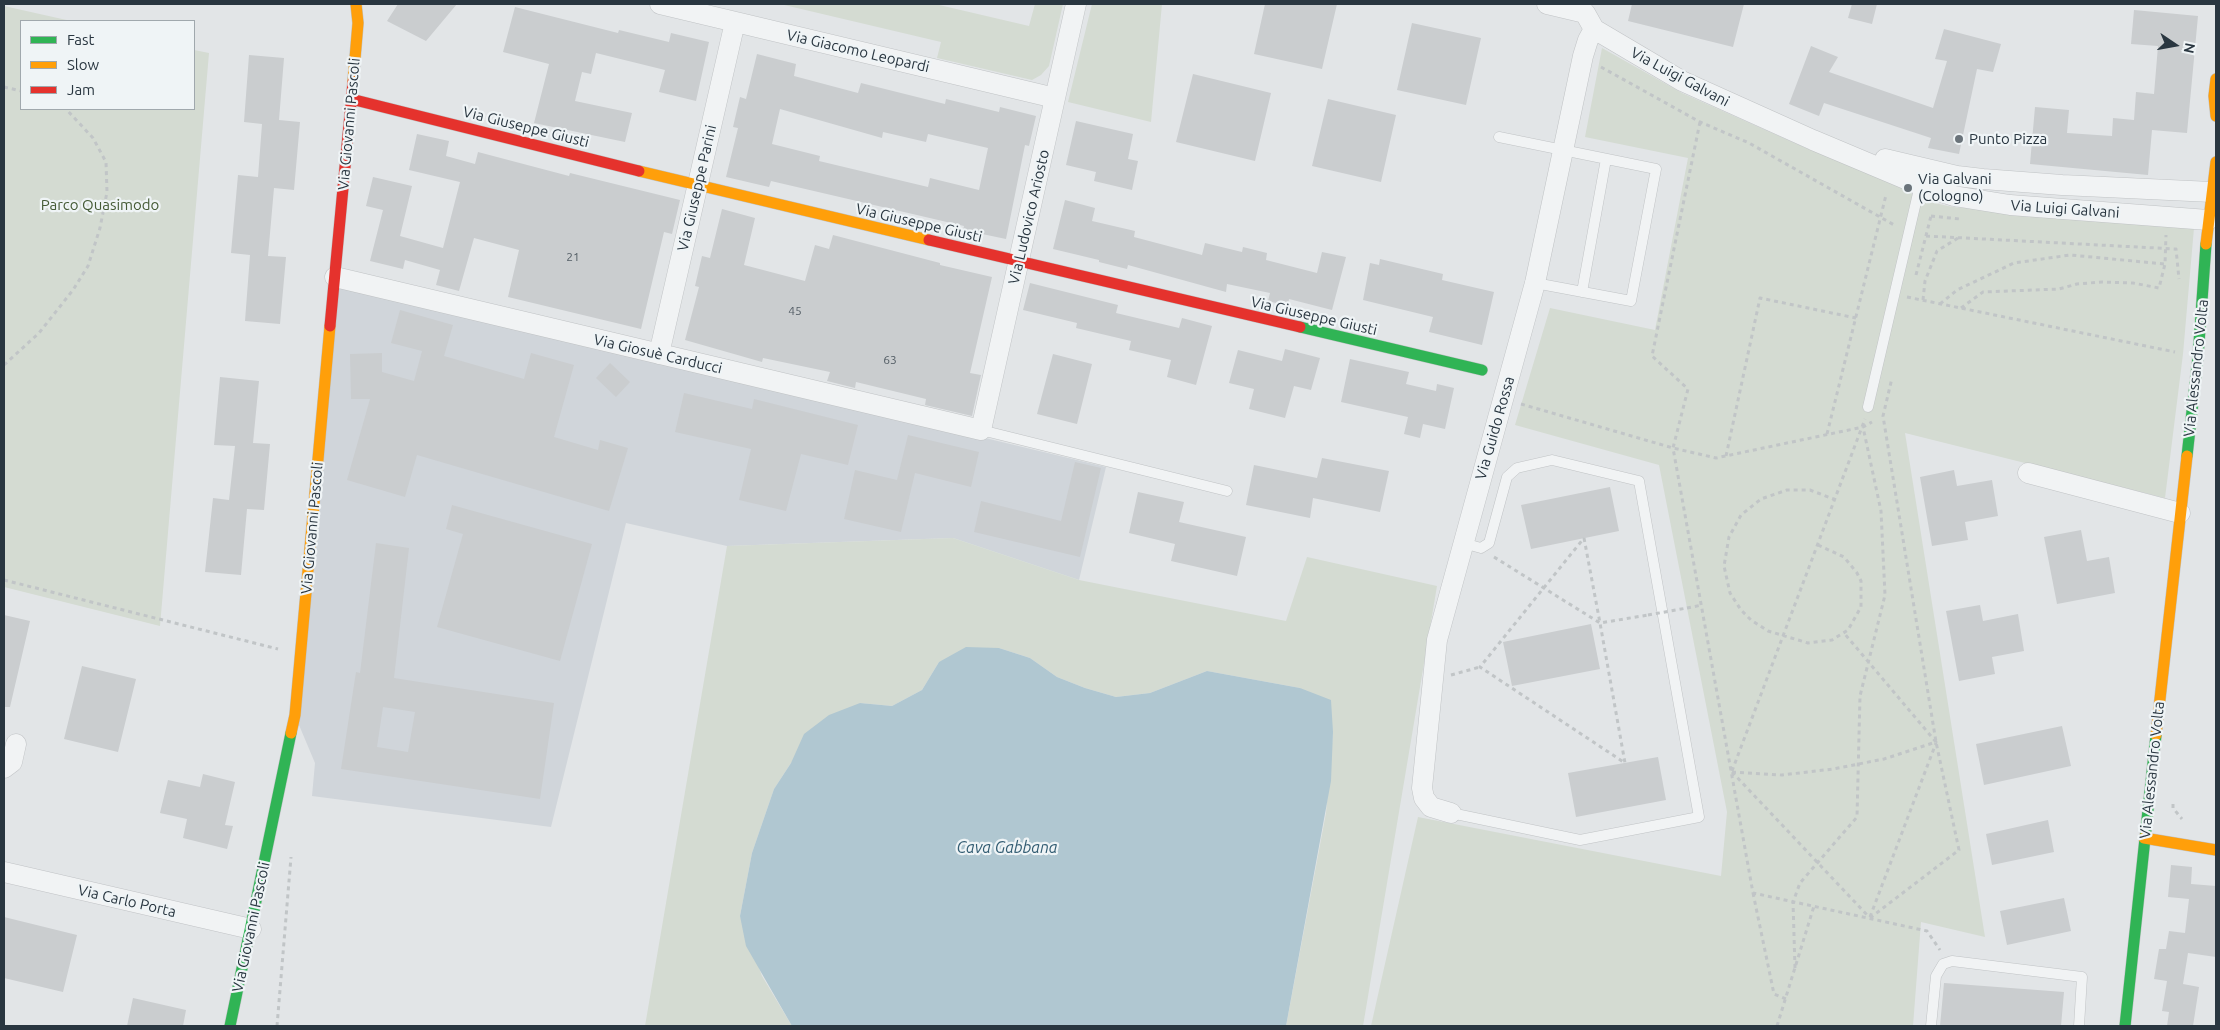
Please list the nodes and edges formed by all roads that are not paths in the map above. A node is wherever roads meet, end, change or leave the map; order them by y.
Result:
1 (367, 4) edge
2 (660, 4) edge
3 (1076, 4) edge
4 (1547, 4) edge
5 (357, 14) edge
6 (1589, 15) edge
7 (735, 22) junction
8 (2216, 80) edge
9 (1055, 98) junction
10 (351, 99) junction
11 (2216, 116) edge
12 (1499, 137) dead end
13 (1813, 140) junction
14 (1562, 151) junction
15 (1606, 159) junction
16 (2216, 162) edge
17 (1920, 185) junction
18 (697, 186) junction
19 (2212, 192) junction
20 (2208, 220) junction
21 (1018, 262) junction
22 (335, 278) junction
23 (1535, 283) junction
24 (1582, 292) junction
25 (659, 354) junction
26 (2207, 359) edge
27 (1482, 370) dead end
28 (1868, 407) dead end
29 (981, 430) junction
30 (2028, 473) dead end
31 (1227, 491) dead end
32 (2180, 514) junction
33 (1472, 546) junction
34 (16, 744) dead end
35 (4, 768) edge
36 (1451, 814) joint
37 (2144, 838) junction
38 (2216, 850) edge
39 (4, 872) edge
40 (251, 929) junction
41 (230, 1026) edge
42 (1931, 1026) edge
43 (2080, 1026) edge
44 (2125, 1026) edge

1 - 5 street, Via Giovanni Pascoli
2 - 7 street, Via Giacomo Leopardi
3 - 9 street, Via Ludovico Ariosto
4 - 6 street, Via Luigi Galvani
5 - 10 street, Via Giovanni Pascoli
6 - 13 street, Via Luigi Galvani
6 - 14 street, Via Guido Rossa
7 - 9 street, Via Giacomo Leopardi
7 - 18 street, Via Giuseppe Parini
8 - 11 street
9 - 21 street, Via Ludovico Ariosto
10 - 18 street, Via Giuseppe Giusti
10 - 22 street, Via Giovanni Pascoli
12 - 14 lane
13 - 17 street, Via Luigi Galvani
13 - 19 street, Via Luigi Galvani
14 - 15 lane
14 - 23 street, Via Guido Rossa
15 - 24 lane
15 - 24 lane
16 - 19 street, Via Alessandro Volta
17 - 20 street, Via Luigi Galvani
17 - 28 lane
18 - 21 street, Via Giuseppe Giusti
18 - 25 street, Via Giuseppe Parini
19 - 20 street, Via Alessandro Volta
20 - 26 street, Via Alessandro Volta
21 - 27 street, Via Giuseppe Giusti
21 - 29 street, Via Ludovico Ariosto
22 - 25 street, Via Giosuè Carducci
22 - 40 street, Via Giovanni Pascoli
23 - 24 lane
23 - 33 street, Via Guido Rossa
25 - 29 street, Via Giosuè Carducci
26 - 32 street, Via Alessandro Volta
29 - 31 lane
30 - 32 street
32 - 37 street, Via Alessandro Volta
33 - 36 street, Via Guido Rossa
33 - 36 lane
34 - 35 street
37 - 38 street
37 - 44 street, Via Alessandro Volta
39 - 40 street, Via Carlo Porta
40 - 41 street, Via Giovanni Pascoli
42 - 43 lane

